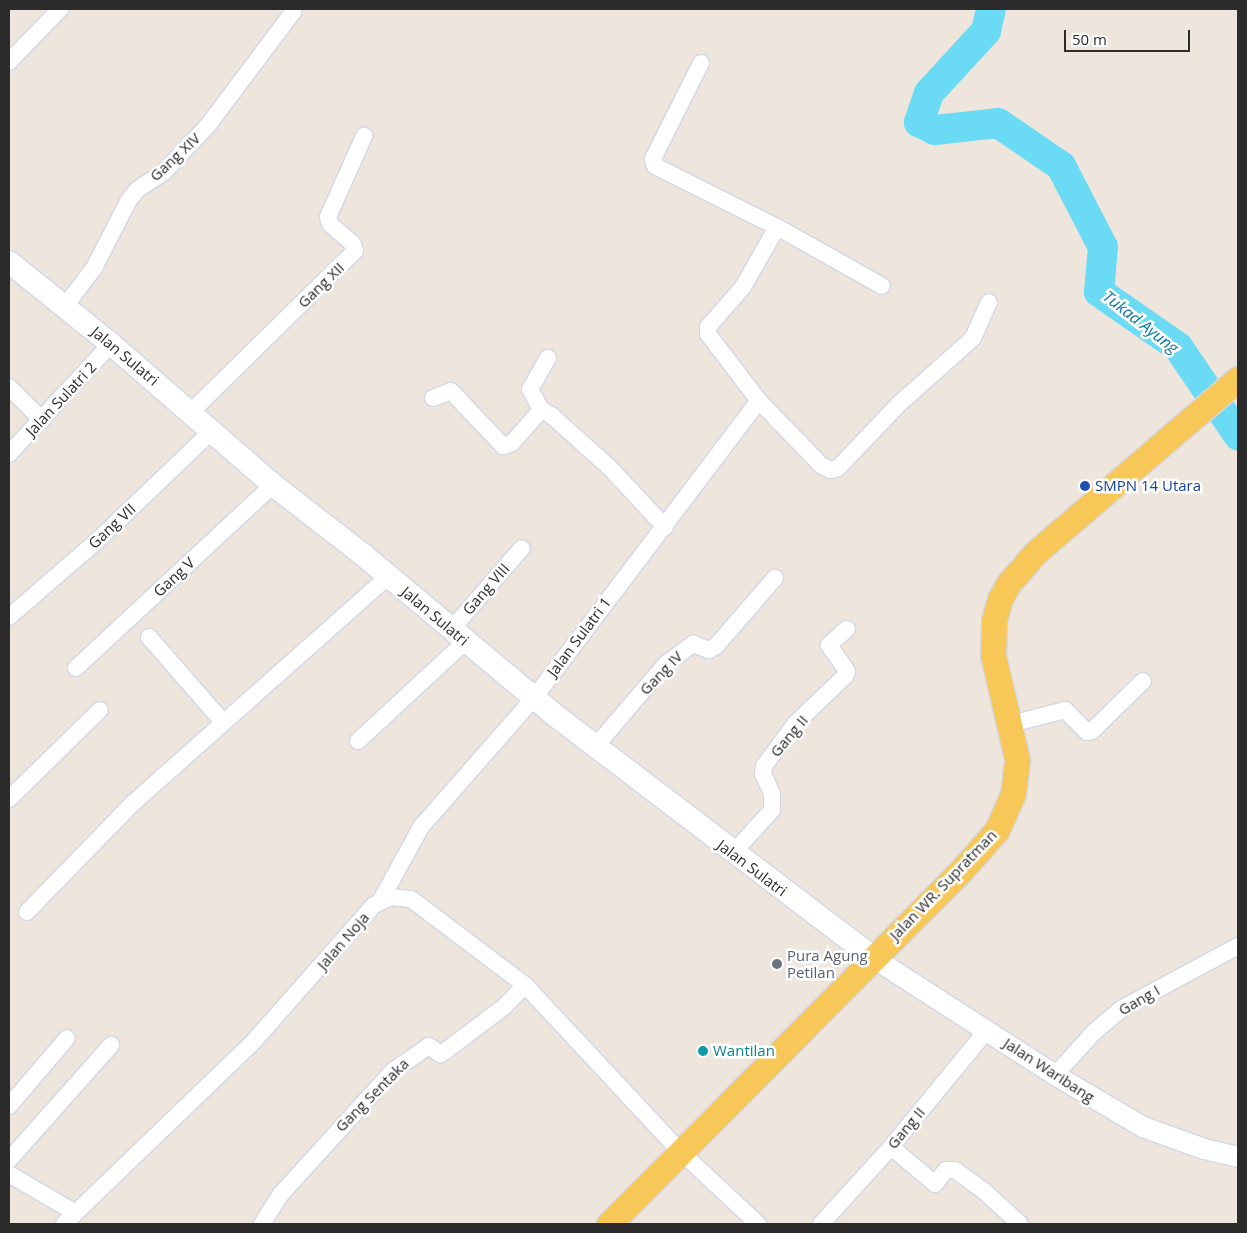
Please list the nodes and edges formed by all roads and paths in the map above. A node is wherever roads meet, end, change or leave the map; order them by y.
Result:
1 (60, 9) edge
2 (293, 12) dead end
3 (9, 62) edge
4 (701, 63) dead end
5 (364, 136) dead end
6 (777, 227) junction
7 (9, 262) edge
8 (882, 286) dead end
9 (989, 302) dead end
10 (64, 306) junction
11 (111, 344) junction
12 (548, 358) dead end
13 (1235, 382) edge
14 (9, 387) edge
15 (433, 398) dead end
16 (760, 401) junction
17 (541, 410) junction
18 (191, 412) junction
19 (42, 420) junction
20 (212, 431) junction
21 (9, 454) edge
22 (273, 484) junction
23 (665, 527) junction
24 (522, 548) dead end
25 (388, 577) junction
26 (775, 578) dead end
27 (9, 617) edge
28 (847, 629) dead end
29 (458, 636) junction
30 (149, 637) dead end
31 (76, 668) dead end
32 (1143, 682) dead end
33 (534, 698) junction
34 (100, 710) dead end
35 (223, 722) junction
36 (1011, 724) junction
37 (358, 741) dead end
38 (595, 747) junction
39 (9, 798) edge
40 (733, 853) junction
41 (396, 871) junction
42 (382, 898) junction
43 (410, 900) junction
44 (26, 912) dead end
45 (1238, 946) edge
46 (872, 957) junction
47 (525, 985) junction
48 (987, 1030) junction
49 (67, 1038) dead end
50 (111, 1045) dead end
51 (1055, 1075) junction
52 (9, 1106) edge
53 (891, 1147) junction
54 (681, 1152) junction
55 (1238, 1157) edge
56 (9, 1160) edge
57 (9, 1174) edge
58 (69, 1218) edge
59 (829, 1222) edge
60 (262, 1224) edge
61 (609, 1224) edge
62 (758, 1224) edge
63 (1020, 1224) edge

1 - 3 street
2 - 10 street, Gang XIV
4 - 6 street
5 - 18 street, Gang XII
6 - 8 street
6 - 16 street
7 - 10 main road, Jalan Sulatri
9 - 16 street
10 - 11 main road, Jalan Sulatri
11 - 18 main road, Jalan Sulatri
11 - 19 street, Jalan Sulatri 2
12 - 17 street
13 - 36 main road, Jalan WR. Supratman
14 - 19 street
15 - 17 street
16 - 23 street, Jalan Sulatri 1
17 - 23 street
18 - 20 main road, Jalan Sulatri
19 - 21 street, Jalan Sulatri 2
20 - 22 main road, Jalan Sulatri
20 - 27 street, Gang VII
22 - 25 main road, Jalan Sulatri
22 - 31 street, Gang V
23 - 33 street, Jalan Sulatri 1
24 - 29 street, Gang VIII
25 - 29 main road, Jalan Sulatri
25 - 35 street
26 - 38 street, Gang IV
28 - 40 street, Gang II
29 - 33 main road, Jalan Sulatri
29 - 37 street, Gang VIII
30 - 35 street
32 - 36 street
33 - 38 main road, Jalan Sulatri
33 - 41 street, Jalan Sulatri 1
34 - 39 street
35 - 44 street
36 - 46 main road, Jalan WR. Supratman
38 - 40 main road, Jalan Sulatri
40 - 46 main road, Jalan Sulatri
41 - 42 street, Jalan Sulatri 1
41 - 43 street
42 - 43 street
42 - 58 street, Jalan Noja
43 - 47 street
45 - 51 street, Gang I
46 - 48 street, Jalan Waribang
46 - 54 main road, Jalan WR. Supratman
47 - 54 street
47 - 60 street, Gang Sentaka
48 - 51 street, Jalan Waribang
48 - 53 street, Gang II
49 - 52 street
50 - 56 street
51 - 55 street, Jalan Waribang
53 - 59 street, Gang II
53 - 63 street
54 - 61 main road, Jalan WR. Supratman
54 - 62 street
57 - 58 street, Jalan Noja

